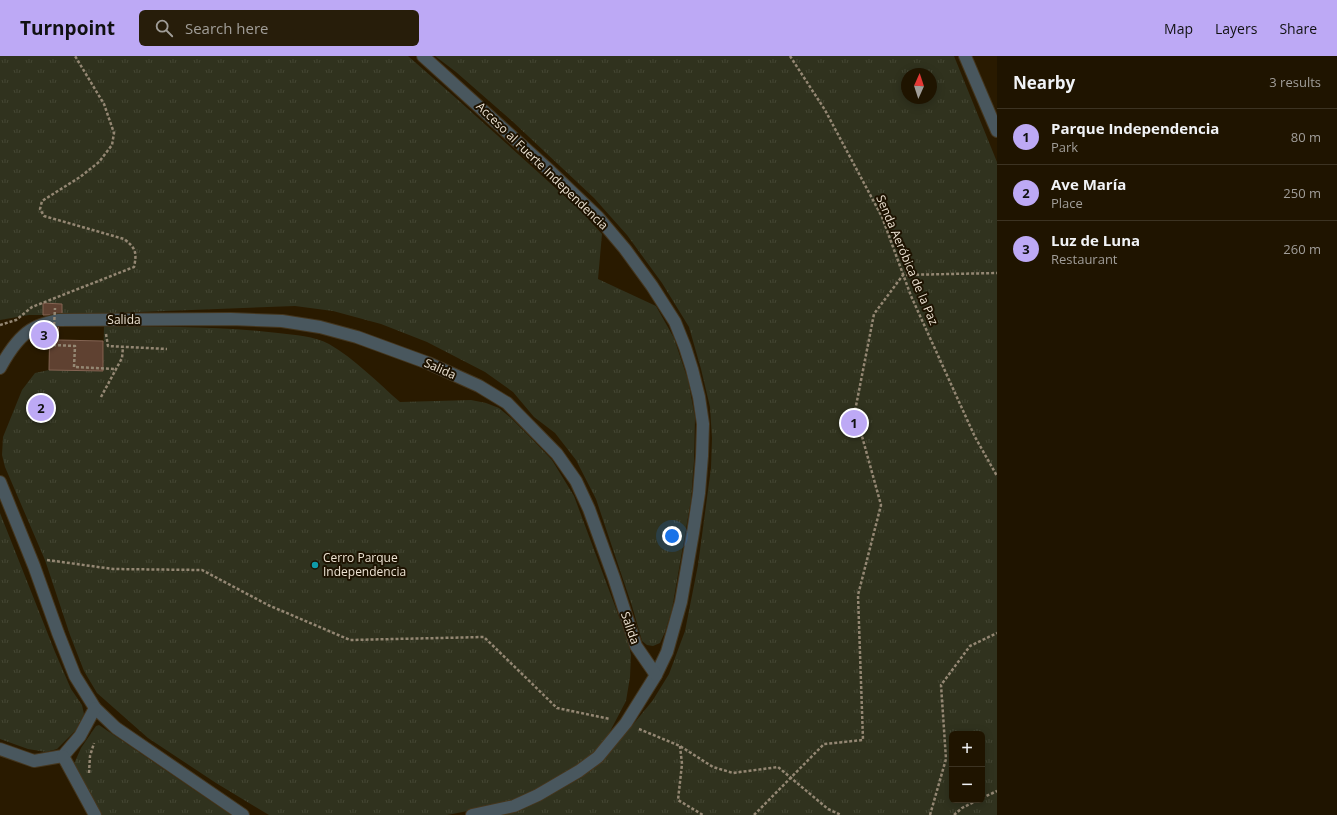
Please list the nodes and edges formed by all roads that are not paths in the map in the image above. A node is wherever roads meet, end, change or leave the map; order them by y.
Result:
1 (423, 56) edge
2 (966, 56) edge
3 (997, 131) edge
4 (0, 368) edge
5 (0, 482) edge
6 (656, 675) junction
7 (95, 708) junction
8 (0, 749) edge
9 (63, 756) junction
10 (95, 815) edge
11 (243, 815) edge
12 (472, 815) edge

1 - 6 street, Acceso al Fuerte Independencia
2 - 3 street
4 - 6 street, Salida
5 - 7 street
6 - 12 street, Acceso al Fuerte Independencia
7 - 9 street
7 - 11 street
8 - 9 street
9 - 10 street

